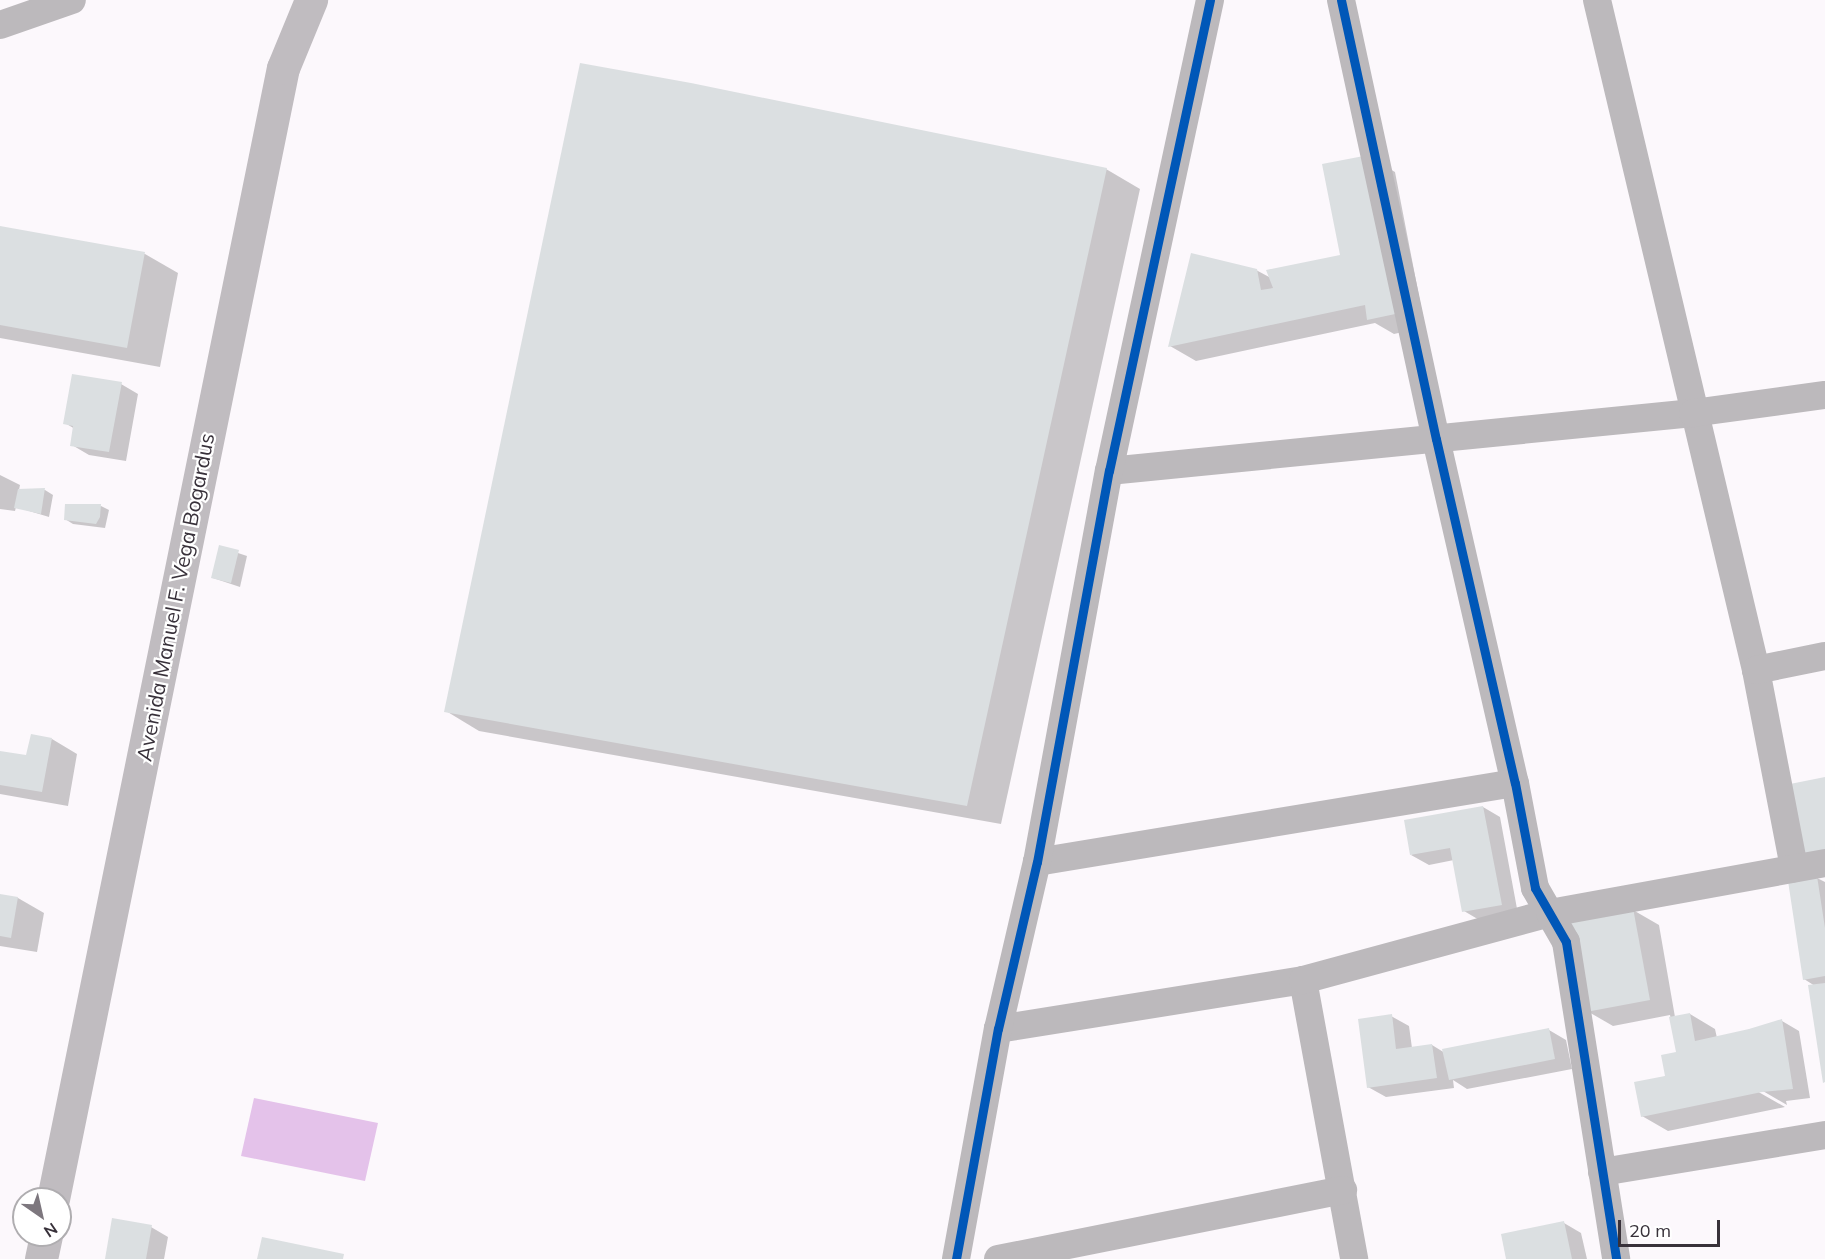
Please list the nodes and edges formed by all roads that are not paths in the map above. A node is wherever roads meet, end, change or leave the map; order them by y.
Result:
1 (72, 0) edge
2 (311, 0) edge
3 (1210, 0) edge
4 (1341, 0) edge
5 (1597, 0) edge
6 (0, 25) edge
7 (1825, 395) edge
8 (1693, 413) junction
9 (1436, 439) junction
10 (1109, 471) junction
11 (1825, 656) edge
12 (1756, 670) junction
13 (1515, 783) junction
14 (1037, 862) junction
15 (1825, 863) edge
16 (1794, 868) junction
17 (1550, 913) junction
18 (1303, 980) junction
19 (998, 1029) junction
20 (1825, 1135) edge
21 (1602, 1172) junction
22 (55, 1187) edge
23 (1343, 1190) junction
24 (956, 1259) edge
25 (998, 1259) edge
26 (1354, 1259) edge
27 (1616, 1259) edge

1 - 6 street
2 - 22 main road, Avenida Manuel F. Vega Bogardus
3 - 10 street
4 - 9 street
5 - 8 street
7 - 8 street
8 - 9 street
8 - 12 street
9 - 10 street
9 - 13 street
10 - 14 street
11 - 12 street
12 - 16 street
13 - 14 street
13 - 17 street
14 - 19 street
15 - 16 street
16 - 17 street
17 - 18 street
17 - 21 street
18 - 19 street
18 - 23 street
19 - 24 street
20 - 21 street
21 - 27 street
23 - 25 street
23 - 26 street

